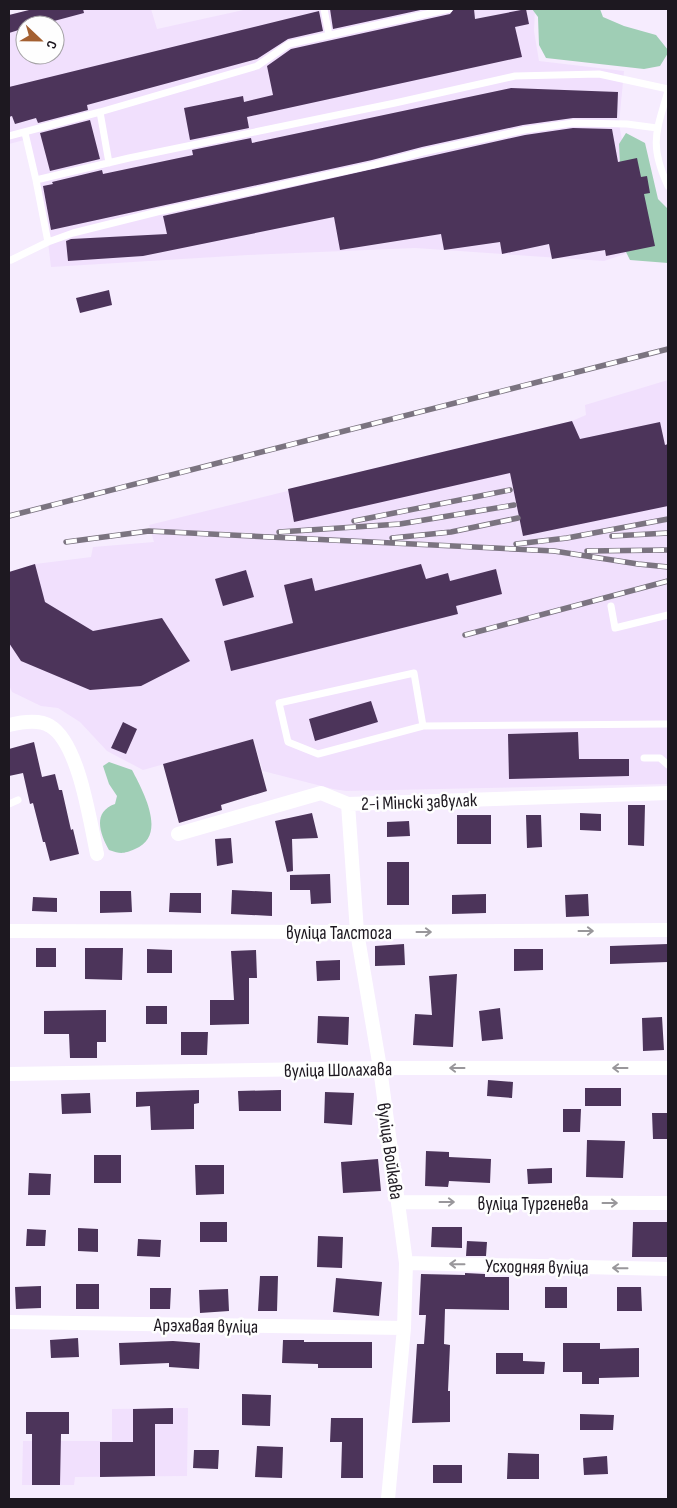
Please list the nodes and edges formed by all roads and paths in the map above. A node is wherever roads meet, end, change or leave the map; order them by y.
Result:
1 (324, 9) edge
2 (449, 9) edge
3 (329, 35) junction
4 (668, 90) edge
5 (100, 112) junction
6 (657, 128) junction
7 (25, 133) junction
8 (9, 136) edge
9 (109, 163) junction
10 (36, 180) junction
11 (668, 186) edge
12 (48, 242) junction
13 (11, 260) dead end
14 (611, 606) dead end
15 (668, 615) edge
16 (668, 724) edge
17 (9, 725) edge
18 (424, 726) junction
19 (644, 758) dead end
20 (668, 765) edge
21 (668, 793) edge
22 (18, 800) dead end
23 (9, 804) edge
24 (348, 804) junction
25 (178, 834) dead end
26 (96, 854) dead end
27 (668, 930) edge
28 (9, 931) edge
29 (357, 932) junction
30 (380, 1068) junction
31 (668, 1068) edge
32 (9, 1074) edge
33 (399, 1202) junction
34 (668, 1203) edge
35 (406, 1264) junction
36 (668, 1268) edge
37 (9, 1322) edge
38 (404, 1328) junction
39 (388, 1499) edge

1 - 3 lane
2 - 3 lane
3 - 5 lane
4 - 6 lane
4 - 9 lane
5 - 7 lane
5 - 9 lane
6 - 11 lane
6 - 12 lane
7 - 8 lane
7 - 10 lane
9 - 10 lane
10 - 12 lane
12 - 13 lane
14 - 15 lane
16 - 18 lane
17 - 26 street
18 - 18 lane
19 - 20 lane
21 - 24 street, 2-і Мінскі завулак
22 - 23 lane
24 - 25 street, 2-і Мінскі завулак
24 - 29 street, вуліца Войкава
29 -> 27 street, вуліца Талстога
28 - 29 street, вуліца Талстога
29 - 30 street, вуліца Войкава
31 -> 30 street, вуліца Шолахава
30 - 32 street, вуліца Шолахава
30 - 33 street, вуліца Войкава
33 -> 34 street, вуліца Тургенева
33 - 35 street, вуліца Войкава
36 -> 35 street, Усходняя вуліца
35 - 38 street, вуліца Войкава
37 - 38 street, Арэхавая вуліца
38 - 39 street, вуліца Войкава

